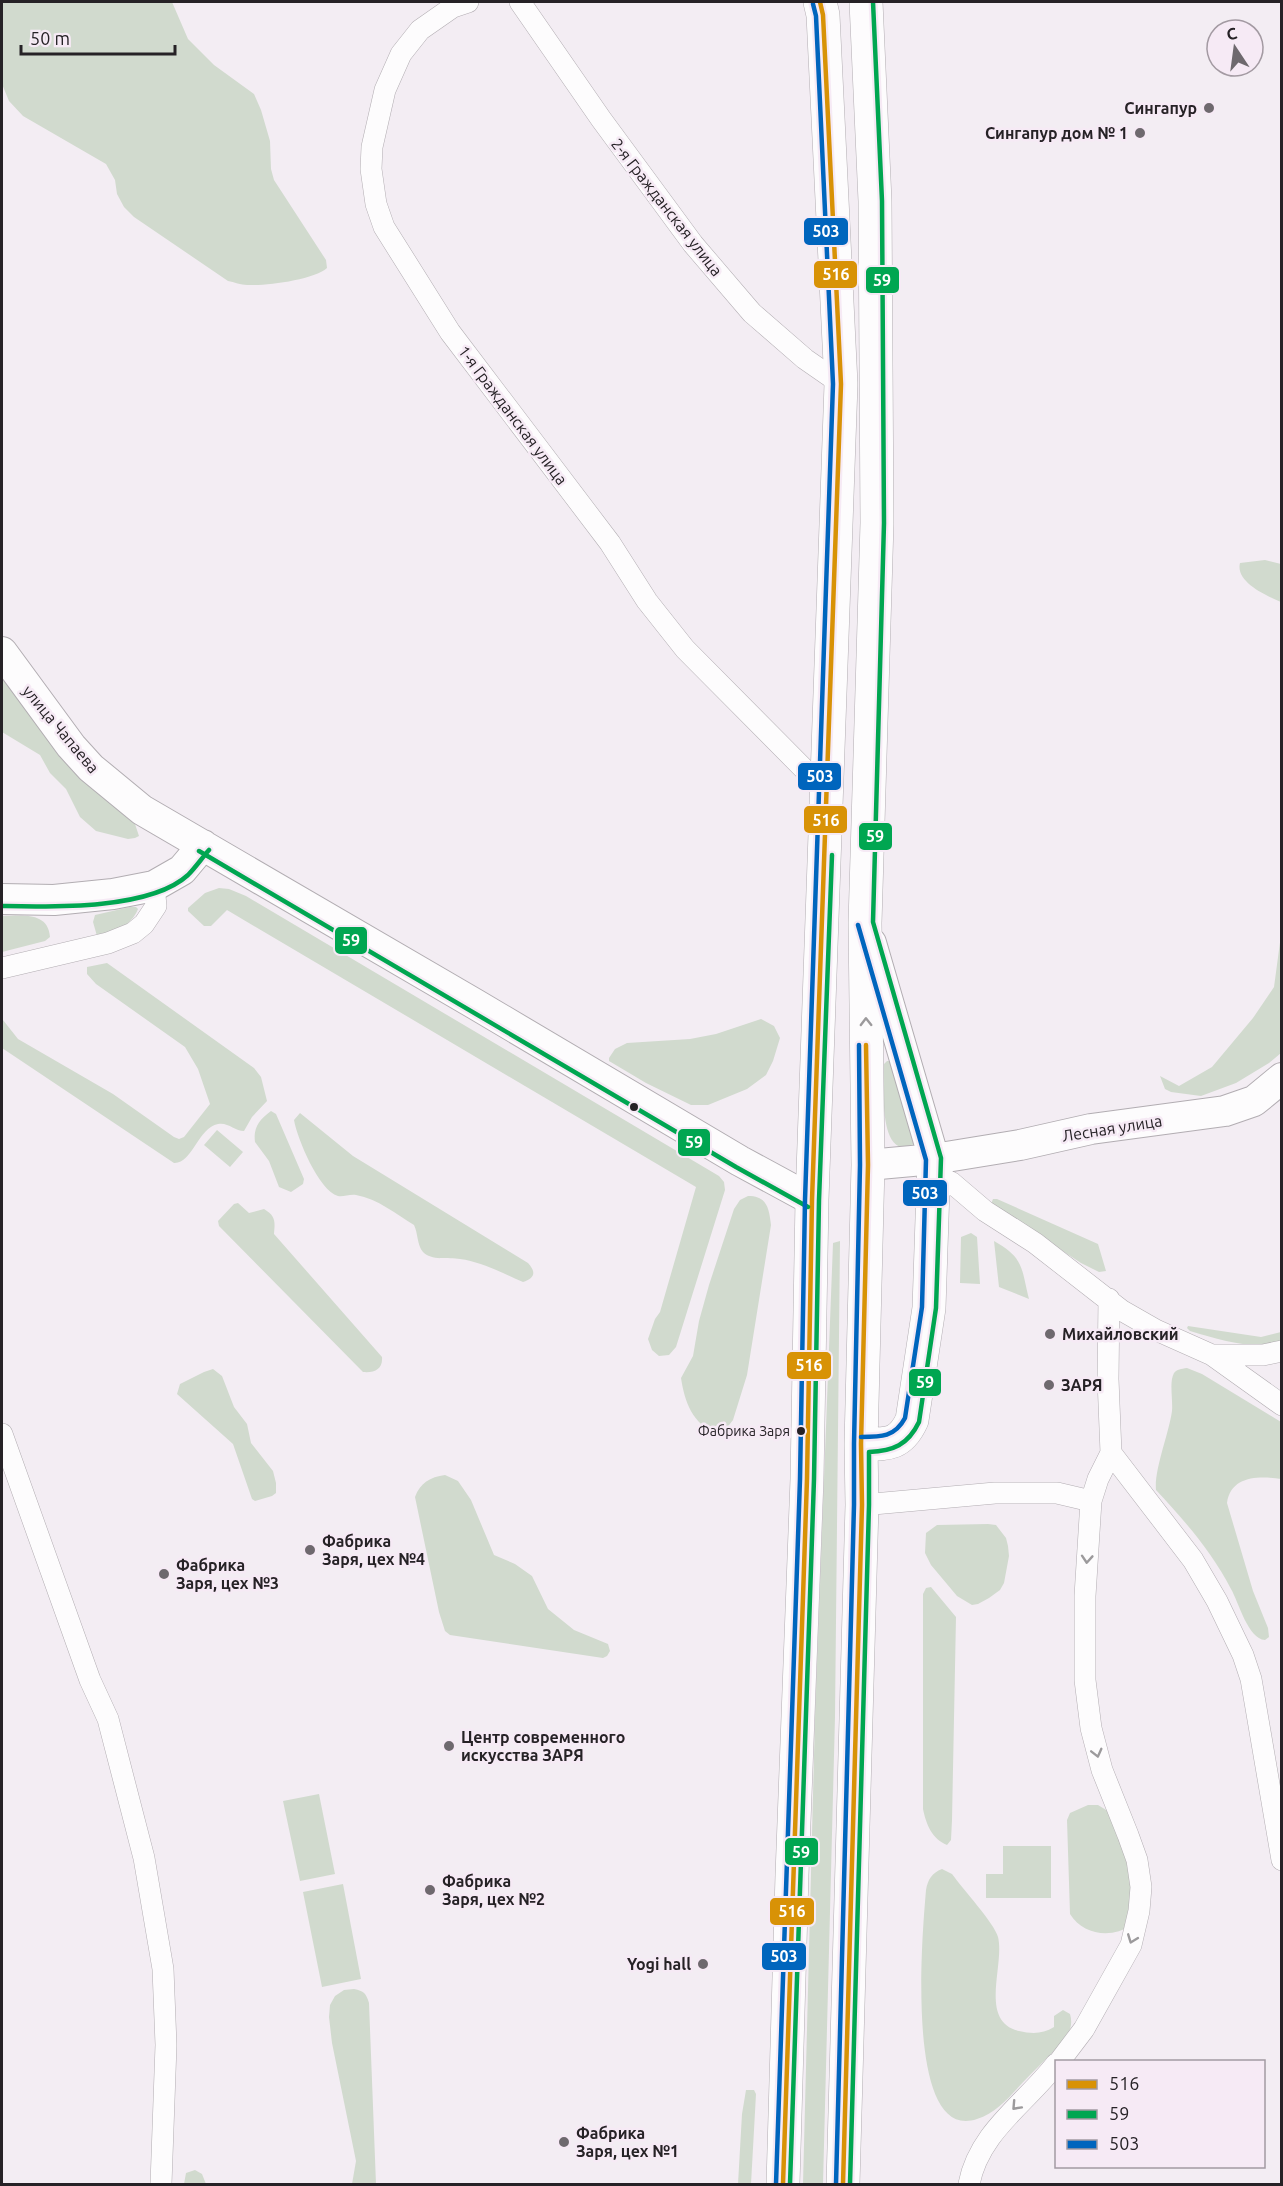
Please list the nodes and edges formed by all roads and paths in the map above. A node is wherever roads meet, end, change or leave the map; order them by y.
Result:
1 (468, 2) edge
2 (521, 2) edge
3 (820, 2) edge
4 (866, 2) edge
5 (841, 384) junction
6 (2, 651) edge
7 (827, 795) junction
8 (203, 846) junction
9 (154, 886) junction
10 (2, 899) edge
11 (865, 923) junction
12 (2, 968) edge
13 (1281, 1078) edge
14 (934, 1159) junction
15 (868, 1165) junction
16 (812, 1200) junction
17 (1109, 1299) junction
18 (1281, 1351) edge
19 (1212, 1355) junction
20 (1281, 1405) edge
21 (2, 1434) edge
22 (861, 1444) junction
23 (1111, 1453) junction
24 (1091, 1501) junction
25 (862, 1505) junction
26 (1281, 1860) edge
27 (1060, 2060) edge
28 (1055, 2066) edge
29 (161, 2184) edge
30 (783, 2184) edge
31 (843, 2184) edge
32 (969, 2184) edge

1 - 7 street, 1-я Гражданская улица
2 - 5 street, 2-я Гражданская улица
3 - 5 highway
4 - 11 highway
5 - 7 highway
6 - 8 main road, улица Чапаева
7 - 16 highway
8 - 9 main road
8 - 16 main road, улица Чапаева
9 - 10 main road
9 - 12 street
11 - 14 main road
15 -> 11 highway
13 - 14 main road, Лесная улица
14 - 15 main road, Лесная улица
14 - 17 street
14 - 22 highway
15 - 22 highway
16 - 30 highway
17 - 19 street
17 - 23 street
18 - 19 street
19 - 20 street
21 - 29 street
22 - 25 highway
23 - 24 street
23 - 26 street
24 - 25 street
24 -> 27 street
25 - 31 highway
28 -> 32 street

